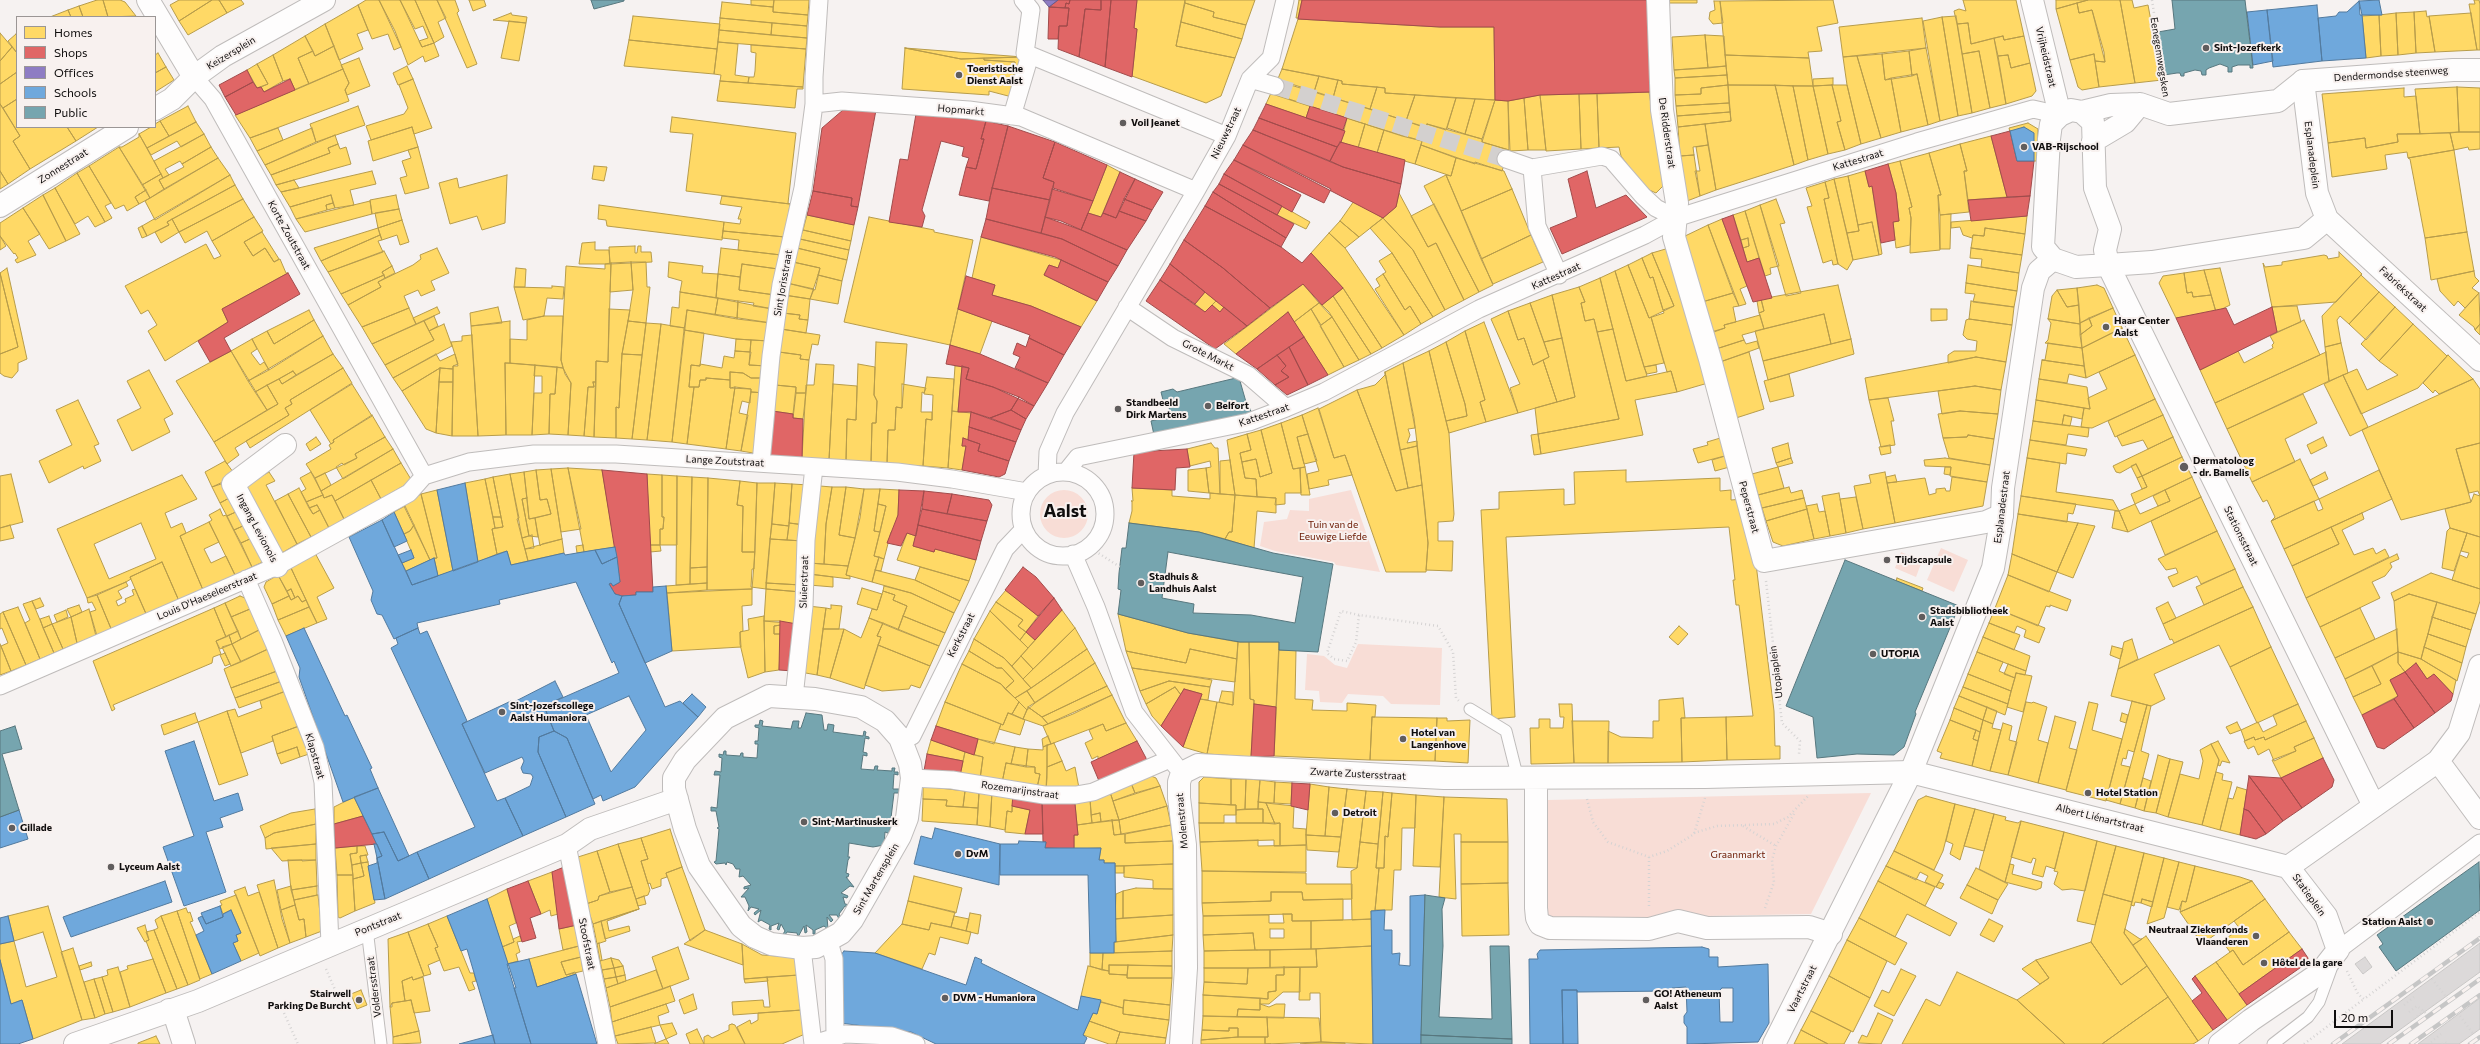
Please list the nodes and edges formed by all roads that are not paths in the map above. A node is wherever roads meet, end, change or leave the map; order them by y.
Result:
1 (148, 0) edge
2 (298, 0) edge
3 (324, 0) edge
4 (819, 0) edge
5 (1023, 0) edge
6 (1285, 0) edge
7 (1658, 0) edge
8 (2032, 0) edge
9 (269, 30) junction
10 (1030, 55) junction
11 (2480, 70) edge
12 (194, 77) junction
13 (1250, 79) junction
14 (2303, 81) junction
15 (1275, 86) tunnel mouth
16 (814, 104) junction
17 (2140, 104) junction
18 (156, 108) edge
19 (2082, 112) junction
20 (2060, 115) junction
21 (1012, 116) junction
22 (125, 128) edge
23 (1227, 136) junction
24 (2093, 141) junction
25 (1506, 159) tunnel mouth
26 (1532, 168) junction
27 (1196, 191) junction
28 (0, 206) edge
29 (1676, 218) junction
30 (2327, 219) junction
31 (2053, 259) junction
32 (2108, 265) junction
33 (1559, 274) junction
34 (1127, 307) junction
35 (2480, 360) edge
36 (1286, 408) junction
37 (285, 445) dead end
38 (761, 464) junction
39 (814, 467) junction
40 (1066, 472) junction
41 (1047, 475) junction
42 (424, 476) junction
43 (1027, 492) junction
44 (2002, 515) junction
45 (1024, 529) junction
46 (1072, 554) junction
47 (277, 566) junction
48 (246, 579) junction
49 (2480, 666) edge
50 (0, 686) edge
51 (794, 697) junction
52 (1470, 709) road end
53 (900, 738) junction
54 (2438, 761) junction
55 (1176, 766) junction
56 (1911, 772) junction
57 (912, 778) junction
58 (1527, 779) junction
59 (677, 799) junction
60 (2374, 806) junction
61 (2480, 818) edge
62 (2480, 844) edge
63 (567, 845) junction
64 (2288, 867) junction
65 (367, 929) junction
66 (1831, 934) junction
67 (829, 942) junction
68 (330, 944) junction
69 (802, 948) junction
70 (2338, 950) junction
71 (169, 1010) junction
72 (834, 1038) junction
73 (75, 1044) edge
74 (184, 1044) edge
75 (381, 1044) edge
76 (607, 1044) edge
77 (813, 1044) edge
78 (916, 1044) edge
79 (1182, 1044) edge
80 (1774, 1044) edge
81 (2220, 1044) edge
82 (2273, 1044) edge

1 - 12 street, Korte Zoutstraat
2 - 9 street, Keizersplein
3 - 9 street, Keizersplein
4 - 16 street
5 - 10 street
6 - 13 street, Nieuwstraat
7 - 29 street, De Ridderstraat
8 - 20 street, Vrijheidstraat
9 - 12 street, Keizersplein
10 - 21 street
10 - 23 street
11 - 14 street, Dendermondse steenweg
12 - 18 street
12 - 42 street, Korte Zoutstraat
13 - 15 street
13 - 23 street, Nieuwstraat
14 - 17 street
14 - 30 street, Esplanadeplein
16 - 21 street, Hopmarkt
16 - 38 street, Sint Jorisstraat
17 - 19 street
17 - 24 street
19 - 20 street
19 - 24 street
20 - 29 street, Kattestraat
20 - 31 street
21 - 27 street, Hopmarkt
22 - 28 street, Zonnestraat
23 - 27 street, Nieuwstraat
24 - 32 street
25 - 26 street
26 - 29 street
26 - 33 street
27 - 34 street, Nieuwstraat
29 - 33 street, Kattestraat
29 - 44 street, Peperstraat
30 - 32 street
30 - 35 street, Fabriekstraat
31 - 32 street
31 - 44 street, Esplanadestraat
32 - 60 street, Stationsstraat
33 - 36 street, Kattestraat
34 - 36 street, Grote Markt
34 - 41 street
36 - 40 street, Kattestraat
37 - 47 street, Ingang Levionois
38 - 39 street, Lange Zoutstraat
38 - 42 street, Lange Zoutstraat
39 - 43 street, Lange Zoutstraat
39 - 51 street, Sluierstraat
40 - 41 street
40 - 46 street
41 - 43 street
42 - 47 street, Louis D'Haeseleerstraat
43 - 45 street
44 - 56 street, Esplanadestraat
45 - 46 street
45 - 53 street, Kerkstraat
46 - 55 street
47 - 48 street, Louis D'Haeseleerstraat
48 - 50 street, Louis D'Haeseleerstraat
48 - 68 street, Klapstraat
49 - 54 street, Statieplein
51 - 53 street, Sint Martensplein
51 - 59 street, Sint Martensplein
52 - 58 lane
53 - 57 street, Sint Martensplein
54 - 60 street, Statieplein
54 - 61 street
55 - 57 street, Rozemarijnstraat
55 - 58 street, Zwarte Zustersstraat
55 - 79 street, Molenstraat
56 - 58 street
56 - 64 street, Albert Liénartstraat
56 - 66 street
57 - 67 street, Sint Martensplein
58 - 66 street
59 - 63 street, Pontstraat
59 - 69 street, Sint Martensplein
60 - 64 street, Statieplein
62 - 70 street
63 - 65 street, Pontstraat
63 - 76 street, Stoofstraat
64 - 70 street, Statieplein
65 - 68 street, Pontstraat
65 - 75 lane, Voldersstraat
66 - 80 street, Vaartstraat
67 - 69 street, Sint Martensplein
67 - 72 street
68 - 71 street, Pontstraat
69 - 77 street
70 - 81 street
70 - 82 lane
71 - 73 street, Pontstraat
71 - 74 street
72 - 77 street
72 - 78 street

